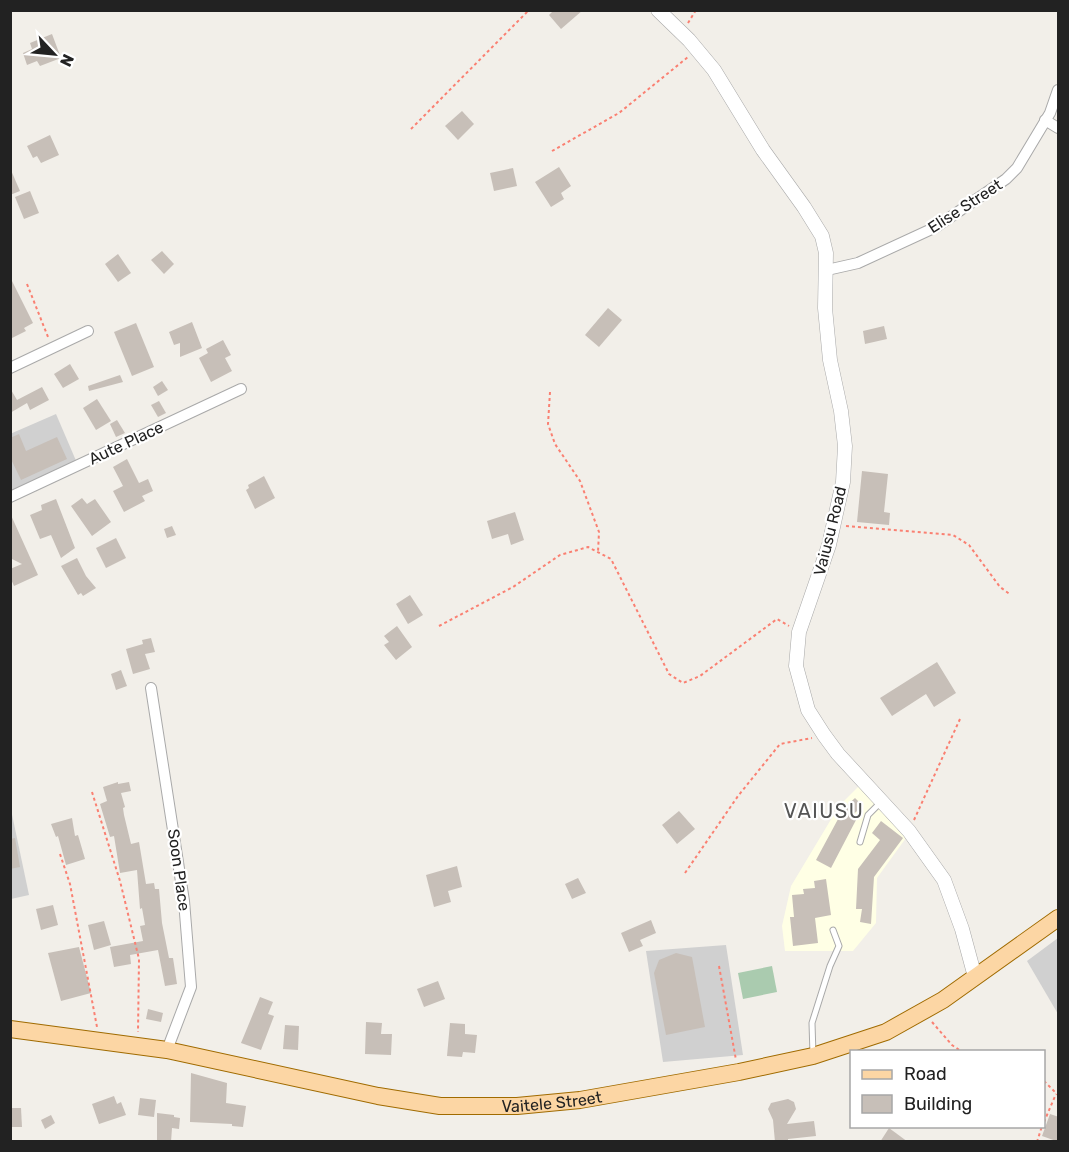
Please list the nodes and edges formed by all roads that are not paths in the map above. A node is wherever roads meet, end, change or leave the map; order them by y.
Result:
1 (658, 10) edge
2 (1059, 90) edge
3 (1045, 120) junction
4 (1059, 128) edge
5 (827, 270) junction
6 (88, 331) dead end
7 (10, 368) edge
8 (241, 389) dead end
9 (10, 497) edge
10 (151, 688) dead end
11 (882, 801) junction
12 (860, 842) dead end
13 (1059, 918) edge
14 (833, 930) dead end
15 (975, 977) junction
16 (10, 1029) edge
17 (167, 1050) junction
18 (813, 1056) junction

1 - 5 street, Vaiusu Road
2 - 3 street, Elise Street
3 - 4 street
3 - 5 street, Elise Street
5 - 11 street, Vaiusu Road
6 - 7 street
8 - 9 street, Aute Place
10 - 17 street, Soon Place
11 - 12 lane
11 - 15 street, Vaiusu Road
13 - 15 main road, Vaitele Street
14 - 18 lane
15 - 18 main road, Vaitele Street
16 - 17 main road, Vaitele Street
17 - 18 main road, Vaitele Street

